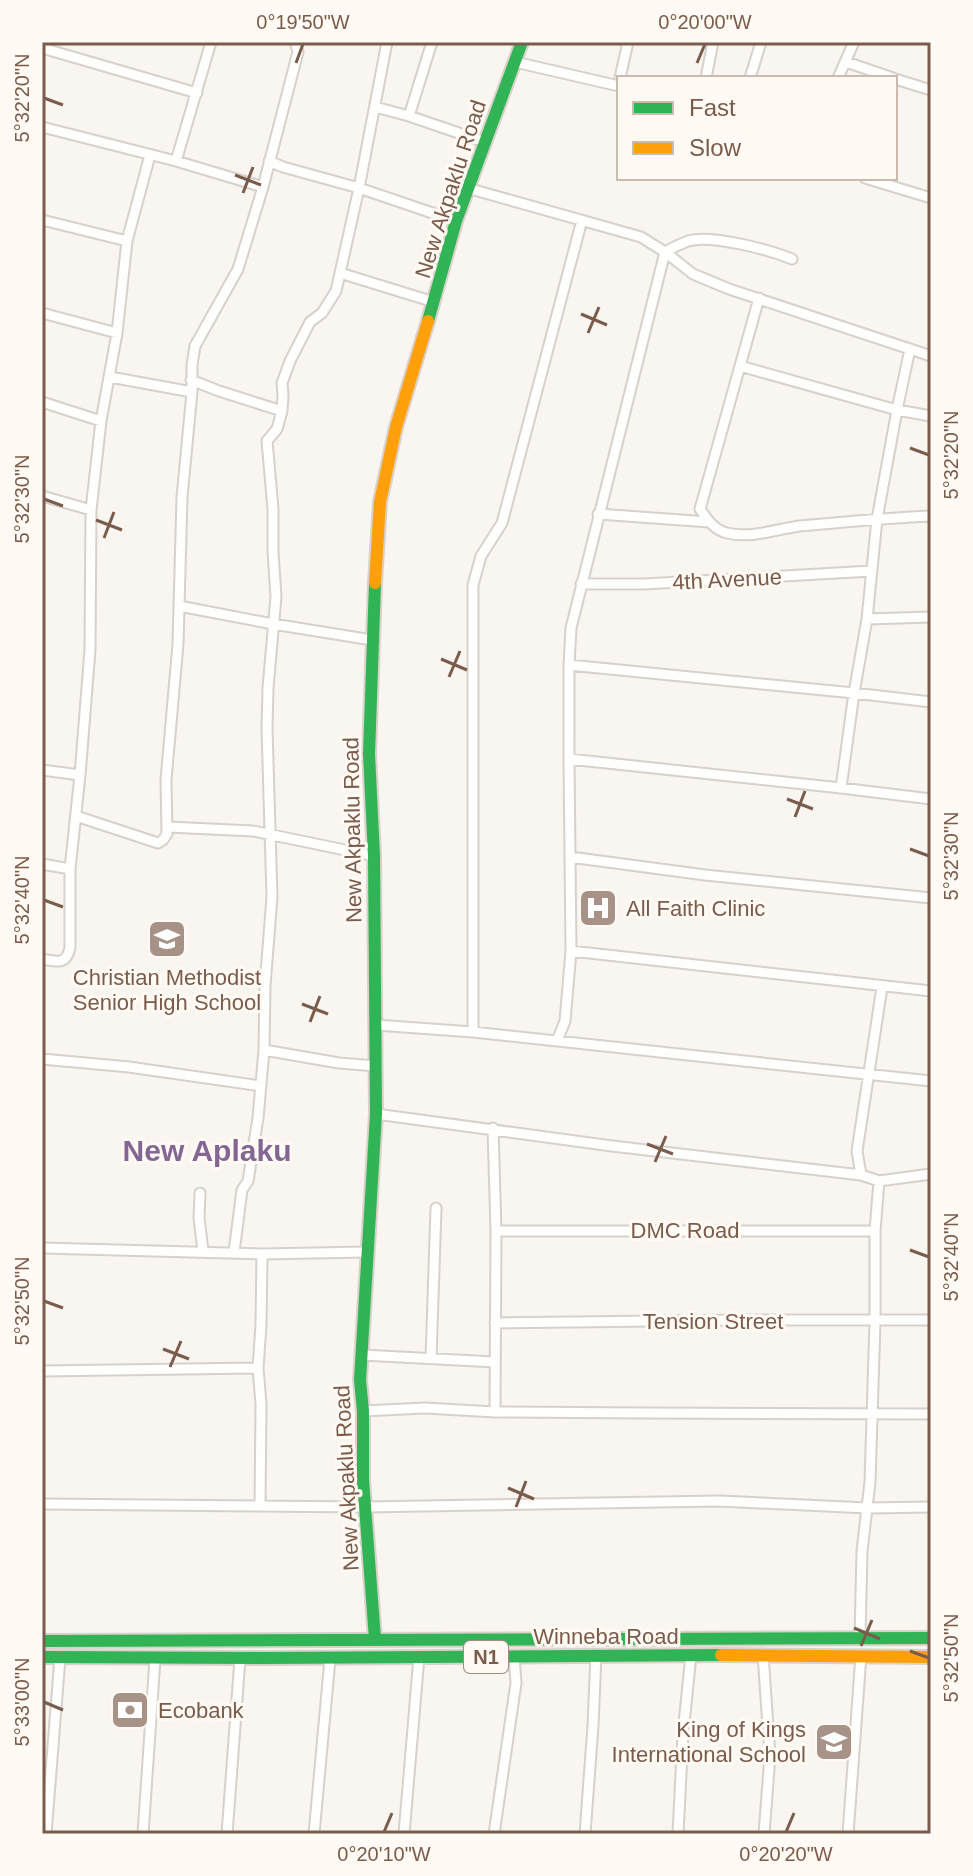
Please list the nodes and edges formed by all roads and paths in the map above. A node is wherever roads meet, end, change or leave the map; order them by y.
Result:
1 (211, 42) edge
2 (295, 42) edge
3 (387, 42) edge
4 (432, 42) edge
5 (522, 42) edge
6 (628, 42) edge
7 (713, 42) edge
8 (761, 42) edge
9 (854, 42) edge
10 (42, 48) edge
11 (515, 62) junction
12 (846, 62) junction
13 (621, 76) edge
14 (706, 76) edge
15 (751, 76) edge
16 (839, 76) edge
17 (888, 76) edge
18 (897, 79) edge
19 (617, 83) edge
20 (931, 90) edge
21 (197, 93) junction
22 (375, 107) junction
23 (409, 116) junction
24 (42, 127) edge
25 (485, 142) junction
26 (150, 155) junction
27 (176, 161) junction
28 (269, 161) junction
29 (872, 180) edge
30 (263, 187) junction
31 (359, 188) junction
32 (467, 188) junction
33 (931, 198) edge
34 (42, 220) edge
35 (582, 220) junction
36 (456, 221) junction
37 (127, 241) junction
38 (665, 252) junction
39 (792, 259) dead end
40 (340, 273) junction
41 (759, 298) junction
42 (434, 302) junction
43 (42, 313) edge
44 (117, 333) junction
45 (910, 349) junction
46 (931, 356) edge
47 (740, 366) junction
48 (110, 377) junction
49 (191, 380) junction
50 (192, 392) junction
51 (42, 402) edge
52 (897, 410) junction
53 (282, 411) junction
54 (931, 416) edge
55 (101, 421) junction
56 (42, 494) edge
57 (91, 510) junction
58 (598, 514) junction
59 (931, 516) edge
60 (877, 519) junction
61 (709, 522) junction
62 (872, 571) junction
63 (581, 584) junction
64 (179, 606) junction
65 (931, 617) edge
66 (867, 619) junction
67 (273, 624) junction
68 (372, 640) junction
69 (569, 665) junction
70 (854, 693) junction
71 (931, 702) edge
72 (569, 759) junction
73 (42, 770) edge
74 (80, 775) junction
75 (841, 788) junction
76 (931, 799) edge
77 (76, 816) junction
78 (168, 827) junction
79 (270, 836) junction
80 (374, 856) junction
81 (570, 857) junction
82 (42, 864) edge
83 (70, 869) junction
84 (931, 898) edge
85 (571, 951) junction
86 (42, 959) edge
87 (882, 987) junction
88 (931, 991) edge
89 (376, 1025) junction
90 (473, 1032) junction
91 (557, 1041) junction
92 (264, 1050) junction
93 (42, 1059) edge
94 (376, 1066) junction
95 (870, 1074) junction
96 (931, 1081) edge
97 (261, 1086) junction
98 (376, 1114) junction
99 (493, 1128) junction
100 (931, 1174) edge
101 (861, 1175) junction
102 (879, 1181) junction
103 (200, 1193) dead end
104 (436, 1208) dead end
105 (496, 1231) junction
106 (875, 1231) junction
107 (42, 1248) edge
108 (203, 1251) junction
109 (234, 1252) junction
110 (366, 1252) junction
111 (262, 1254) junction
112 (931, 1320) edge
113 (875, 1322) junction
114 (495, 1323) junction
115 (362, 1355) junction
116 (431, 1359) junction
117 (495, 1362) junction
118 (258, 1368) junction
119 (42, 1371) edge
120 (363, 1411) junction
121 (495, 1412) junction
122 (871, 1414) junction
123 (931, 1414) edge
124 (42, 1504) edge
125 (260, 1506) junction
126 (366, 1507) junction
127 (931, 1507) edge
128 (867, 1508) junction
129 (860, 1638) junction
130 (931, 1638) edge
131 (375, 1639) junction
132 (761, 1639) junction
133 (42, 1641) edge
134 (596, 1655) junction
135 (691, 1655) junction
136 (764, 1655) junction
137 (861, 1655) junction
138 (514, 1656) junction
139 (42, 1657) edge
140 (419, 1657) junction
141 (931, 1657) edge
142 (60, 1658) junction
143 (155, 1659) junction
144 (240, 1659) junction
145 (330, 1659) junction
146 (46, 1772) edge
147 (46, 1834) edge
148 (143, 1834) edge
149 (227, 1834) edge
150 (314, 1834) edge
151 (404, 1834) edge
152 (494, 1834) edge
153 (585, 1834) edge
154 (678, 1834) edge
155 (764, 1834) edge
156 (848, 1834) edge

1 - 21 street
2 - 28 street
3 - 22 street
4 - 23 street
5 - 11 main road, New Akpaklu Road
6 - 13 street
7 - 14 street
8 - 15 street
9 - 12 street
10 - 21 street
11 - 19 street
11 - 25 main road, New Akpaklu Road
12 - 16 street
12 - 17 street
18 - 20 street
21 - 27 street
22 - 23 street
22 - 31 street
23 - 25 street
24 - 26 street
25 - 32 main road, New Akpaklu Road
26 - 27 street
26 - 37 street
27 - 30 street
28 - 30 street
28 - 31 street
29 - 33 street
30 - 49 street
31 - 36 street
31 - 40 street
32 - 35 street
32 - 36 main road, New Akpaklu Road
34 - 37 street
35 - 38 street
35 - 90 street
36 - 42 main road, New Akpaklu Road
37 - 44 street
38 - 39 street
38 - 41 street
38 - 58 street
40 - 42 street
40 - 53 street
41 - 45 street
41 - 47 street
42 - 68 main road, New Akpaklu Road
43 - 44 street
44 - 48 street
45 - 46 street
45 - 52 street
47 - 52 street
47 - 61 street
48 - 50 street
48 - 55 street
49 - 50 street
49 - 53 street
50 - 64 street
51 - 55 street
52 - 54 street
52 - 60 street
53 - 67 street
55 - 57 street
56 - 57 street
57 - 74 street
58 - 61 street
58 - 63 street
59 - 60 street
60 - 61 street
60 - 62 street
62 - 63 street, 4th Avenue
62 - 66 street
63 - 69 street
64 - 67 street
64 - 78 street
65 - 66 street
66 - 70 street
67 - 68 street
67 - 79 street
68 - 80 main road, New Akpaklu Road
69 - 70 street
69 - 72 street
70 - 71 street
70 - 75 street
72 - 75 street
72 - 81 street
73 - 74 street
74 - 77 street
75 - 76 street
77 - 78 street
77 - 83 street
78 - 79 street
79 - 80 street
79 - 92 street
80 - 89 main road, New Akpaklu Road
81 - 84 street
81 - 85 street
82 - 83 street
83 - 86 street
85 - 87 street
85 - 91 street
87 - 88 street
87 - 95 street
89 - 90 street
89 - 94 main road, New Akpaklu Road
90 - 91 street
91 - 95 street
92 - 94 street
92 - 97 street
93 - 97 street
94 - 98 main road, New Akpaklu Road
95 - 96 street
95 - 101 street
97 - 109 street
98 - 99 street
98 - 110 main road, New Akpaklu Road
99 - 101 street
99 - 105 street
100 - 102 street
101 - 102 street
102 - 106 street
103 - 108 street
104 - 116 street
105 - 106 street, DMC Road
105 - 114 street
106 - 113 street
107 - 108 street
108 - 109 street
109 - 111 street
110 - 111 street
110 - 115 main road, New Akpaklu Road
111 - 118 street
112 - 113 street, Tension Street
113 - 114 street, Tension Street
113 - 122 street
114 - 117 street
115 - 116 street
115 - 120 main road, New Akpaklu Road
116 - 117 street
117 - 121 street
118 - 119 street
118 - 125 street
120 - 121 street
120 - 126 main road, New Akpaklu Road
121 - 122 street
122 - 123 street
122 - 128 street
124 - 125 street
125 - 126 street
126 - 128 street
126 - 131 main road, New Akpaklu Road
127 - 128 street
128 - 129 street
129 - 130 main road, Winneba Road / N1
129 - 132 main road, Winneba Road / N1
131 - 132 main road, Winneba Road / N1
131 - 133 main road, Winneba Road / N1
132 - 136 street
134 - 135 main road, Winneba Road / N1
134 - 138 main road, Winneba Road / N1
134 - 153 street
135 - 136 main road, Winneba Road / N1
135 - 154 street
136 - 137 main road, Winneba Road / N1
136 - 155 street
137 - 141 main road, Winneba Road / N1
137 - 156 street
138 - 140 main road, Winneba Road / N1
138 - 152 street
139 - 142 main road, Winneba Road / N1
140 - 145 main road, Winneba Road / N1
140 - 151 street
142 - 143 main road, Winneba Road / N1
142 - 146 street
143 - 144 main road, Winneba Road / N1
143 - 148 street
144 - 145 main road, Winneba Road / N1
144 - 149 street
145 - 150 street
146 - 147 street

